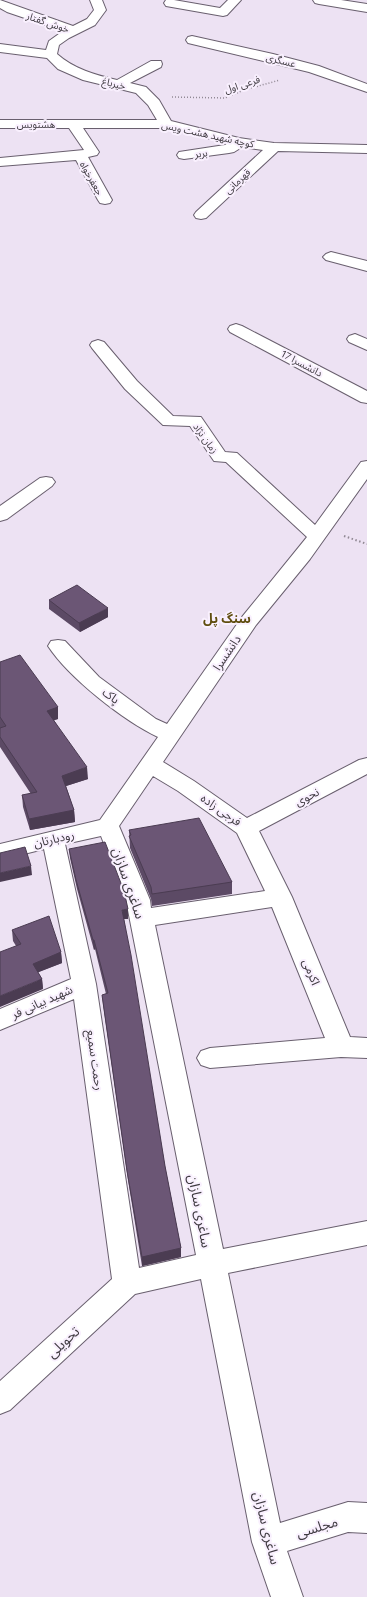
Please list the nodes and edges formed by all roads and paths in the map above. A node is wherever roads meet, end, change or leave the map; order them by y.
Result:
1 (96, 0) edge
2 (235, 0) edge
3 (319, 0) edge
4 (0, 3) edge
5 (170, 3) dead end
6 (367, 8) edge
7 (74, 31) junction
8 (192, 40) dead end
9 (0, 48) edge
10 (51, 56) junction
11 (156, 64) dead end
12 (314, 69) junction
13 (119, 84) junction
14 (367, 88) edge
15 (147, 97) junction
16 (0, 112) edge
17 (0, 124) edge
18 (19, 124) junction
19 (73, 124) junction
20 (166, 124) junction
21 (240, 142) junction
22 (274, 147) junction
23 (367, 150) edge
24 (80, 155) junction
25 (184, 155) dead end
26 (0, 162) edge
27 (105, 200) dead end
28 (201, 215) dead end
29 (331, 257) dead end
30 (367, 266) edge
31 (236, 330) dead end
32 (98, 345) dead end
33 (367, 398) edge
34 (367, 466) edge
35 (46, 482) dead end
36 (0, 515) edge
37 (317, 536) junction
38 (58, 646) dead end
39 (171, 734) junction
40 (151, 765) junction
41 (367, 765) edge
42 (108, 826) junction
43 (246, 828) junction
44 (53, 839) junction
45 (0, 852) edge
46 (280, 897) junction
47 (142, 918) junction
48 (84, 984) junction
49 (0, 1020) edge
50 (341, 1047) junction
51 (367, 1048) edge
52 (210, 1058) dead end
53 (367, 1233) edge
54 (211, 1264) junction
55 (127, 1283) junction
56 (0, 1400) edge
57 (367, 1518) edge
58 (268, 1542) junction
59 (287, 1597) edge

1 - 7 street
2 - 5 street
3 - 6 street
4 - 7 street, خوش گفتار
7 - 10 street
8 - 12 street, عسگری
9 - 10 street
10 - 13 street, خیرباغ
11 - 13 street
12 - 14 street, عسگری
12 - 15 path, فرعی اول
13 - 15 street, خیرباغ
15 - 20 street, خیرباغ
16 - 18 street
17 - 18 street, هشتویس
18 - 19 street, هشتویس
19 - 20 street, کوچه شهید هشت ویس
19 - 24 street
20 - 21 street, کوچه شهید هشت ویس
21 - 22 street, کوچه شهید هشت ویس
21 - 25 street, بربر
22 - 23 street, کوچه شهید هشت ویس
22 - 28 street, قهرمانی
24 - 26 street
24 - 27 street, جعفرخواه
29 - 30 street
31 - 33 street, دانشسرا 17
32 - 37 street, زمان نژاد
34 - 37 street, دانشسرا
35 - 36 street
37 - 39 street, دانشسرا
38 - 39 street, پاک
39 - 40 street, دانشسرا
40 - 42 street, دانشسرا
40 - 43 street, فرجی زاده
41 - 43 street, نحوی
42 - 44 street, رودبارتان
42 - 47 street, ساغری سازان
43 - 46 street, فرجی زاده
44 - 45 street, رودبارتان
44 - 48 street, رحمت سمیع
46 - 47 street
46 - 50 street, اکرمی
47 - 54 street, ساغری سازان
48 - 49 street, شهید بیانی فر
48 - 55 street, رحمت سمیع
50 - 51 street
50 - 52 street
53 - 54 street
54 - 55 street
54 - 58 street, ساغری سازان
55 - 56 street, تحویلی
57 - 58 street, مجلسی
58 - 59 street, ساغری سازان

